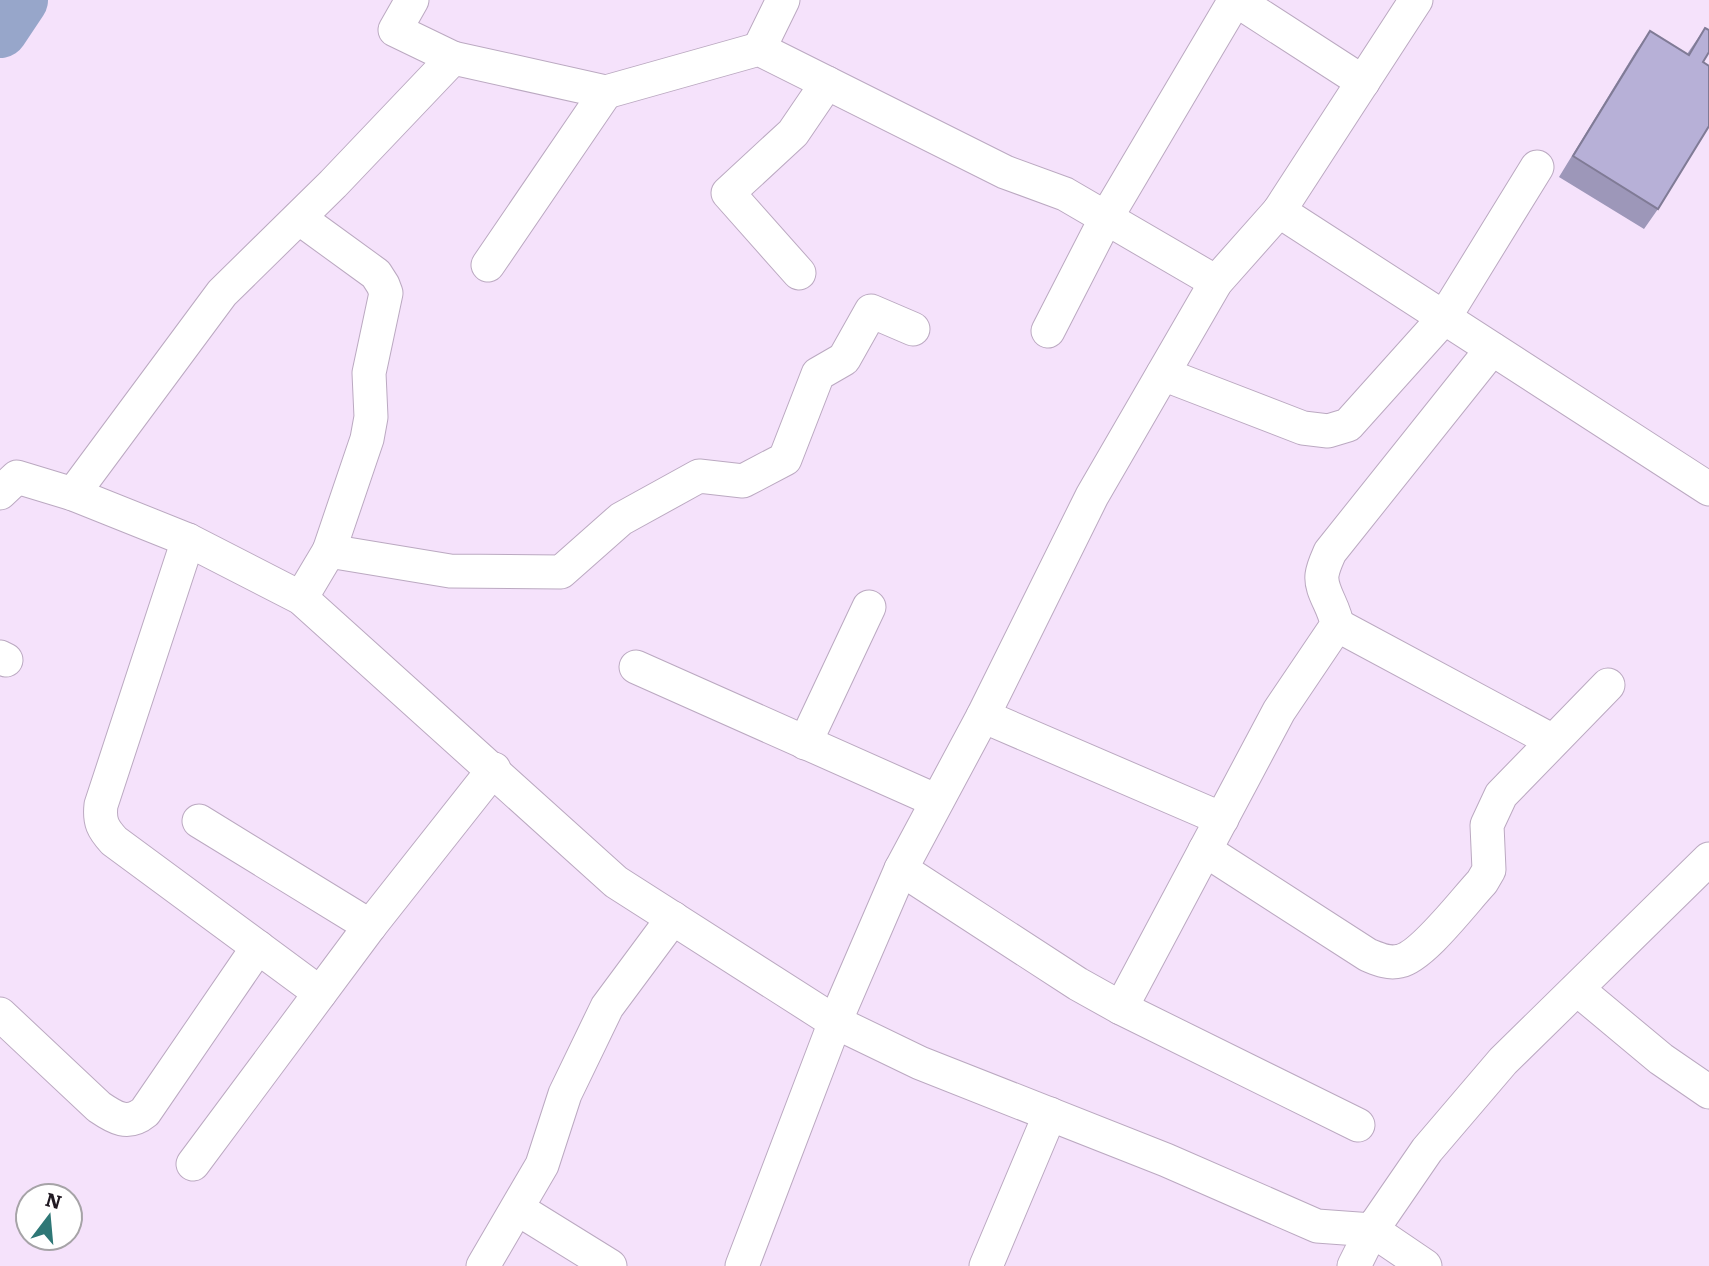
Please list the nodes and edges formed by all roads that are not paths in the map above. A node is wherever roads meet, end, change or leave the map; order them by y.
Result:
1 (412, 0) edge
2 (783, 0) edge
3 (1236, 0) edge
4 (1416, 0) edge
5 (759, 49) junction
6 (453, 58) junction
7 (1363, 82) junction
8 (827, 83) junction
9 (606, 92) junction
10 (1536, 167) dead end
11 (1279, 211) junction
12 (299, 218) junction
13 (1105, 218) junction
14 (488, 265) dead end
15 (799, 273) dead end
16 (1216, 282) junction
17 (1444, 318) junction
18 (914, 329) dead end
19 (1048, 331) dead end
20 (1492, 349) junction
21 (1163, 374) junction
22 (1709, 489) edge
23 (0, 493) edge
24 (73, 494) junction
25 (188, 540) junction
26 (329, 551) junction
27 (301, 598) junction
28 (869, 607) dead end
29 (1336, 625) junction
30 (636, 667) dead end
31 (1608, 685) dead end
32 (983, 716) junction
33 (1553, 741) junction
34 (805, 743) junction
35 (494, 769) junction
36 (937, 801) junction
37 (1222, 818) junction
38 (199, 821) dead end
39 (1205, 850) junction
40 (1709, 859) edge
41 (901, 869) junction
42 (673, 918) junction
43 (370, 926) junction
44 (258, 947) junction
45 (1577, 989) junction
46 (320, 993) junction
47 (1121, 1008) junction
48 (0, 1014) edge
49 (835, 1022) junction
50 (1709, 1093) edge
51 (1050, 1114) junction
52 (1357, 1125) dead end
53 (193, 1164) dead end
54 (518, 1209) junction
55 (1372, 1230) junction
56 (483, 1266) edge
57 (610, 1266) edge
58 (742, 1266) edge
59 (986, 1266) edge
60 (1354, 1266) edge
61 (1424, 1266) edge

1 - 6 street
2 - 5 street
3 - 7 street
3 - 13 street
4 - 7 street
5 - 8 street
5 - 9 street
6 - 9 street
6 - 12 street
7 - 11 street
8 - 13 street
8 - 15 street
9 - 14 street
10 - 17 street
11 - 16 street
11 - 17 street
12 - 24 street
12 - 26 street
13 - 16 street
13 - 19 street
16 - 21 street
17 - 20 street
17 - 21 street
18 - 26 street
20 - 22 street
20 - 29 street
21 - 32 street
23 - 24 street
24 - 25 street
25 - 27 street
25 - 44 street
26 - 27 street
27 - 35 street
28 - 34 street
29 - 33 street
29 - 37 street
30 - 34 street
31 - 33 street
32 - 36 street
32 - 37 street
33 - 39 street
34 - 36 street
35 - 42 street
35 - 43 street
36 - 41 street
37 - 39 street
38 - 43 street
39 - 47 street
40 - 45 street
41 - 47 street
41 - 49 street
42 - 49 street
42 - 54 street
43 - 46 street
44 - 46 street
44 - 48 street
45 - 50 street
45 - 55 street
46 - 53 street
47 - 52 street
49 - 51 street
49 - 58 street
51 - 55 street
51 - 59 street
54 - 56 street
54 - 57 street
55 - 60 street
55 - 61 street

